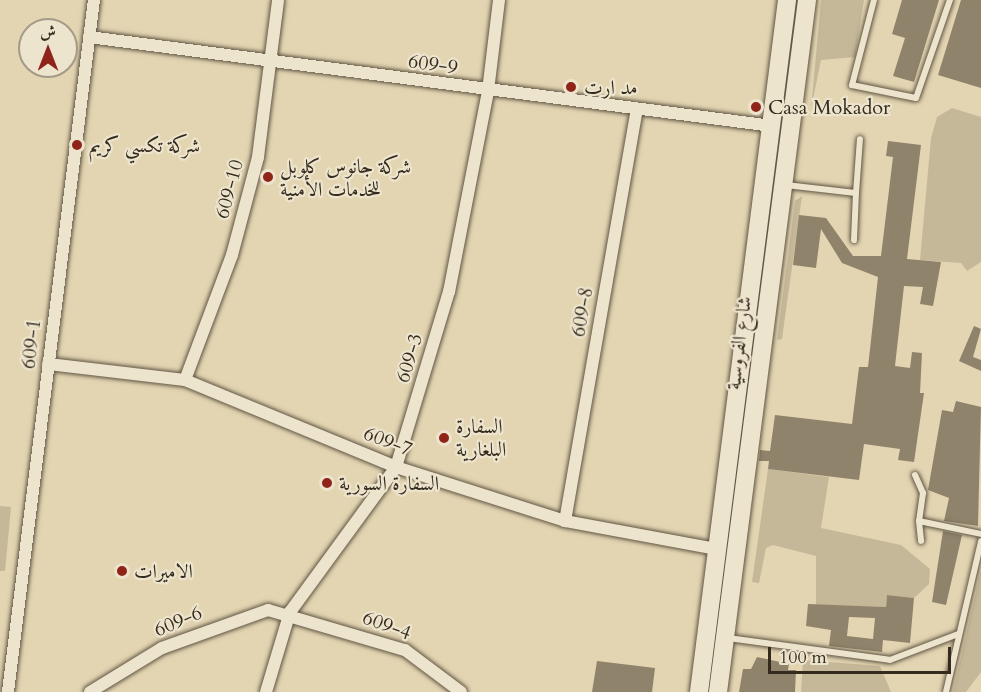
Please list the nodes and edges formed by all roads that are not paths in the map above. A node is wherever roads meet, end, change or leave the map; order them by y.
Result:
1 (94, 0) edge
2 (278, 0) edge
3 (499, 0) edge
4 (787, 0) edge
5 (807, 0) edge
6 (874, 0) edge
7 (950, 0) edge
8 (89, 37) junction
9 (271, 62) junction
10 (488, 91) junction
11 (637, 109) junction
12 (772, 126) junction
13 (860, 139) dead end
14 (783, 184) junction
15 (856, 193) junction
16 (854, 240) dead end
17 (750, 362) junction
18 (48, 364) junction
19 (185, 381) junction
20 (396, 467) junction
21 (915, 475) dead end
22 (564, 521) junction
23 (919, 521) junction
24 (981, 534) edge
25 (921, 541) dead end
26 (981, 541) edge
27 (716, 549) junction
28 (290, 612) junction
29 (958, 634) junction
30 (726, 638) junction
31 (8, 692) edge
32 (90, 692) edge
33 (266, 692) edge
34 (461, 692) edge
35 (699, 692) edge
36 (718, 692) edge
37 (946, 692) edge

1 - 8 street, 609-1
2 - 9 street, 609-10
3 - 10 street, 609-3
4 - 12 street, شارع الفروسية
5 - 14 street, شارع الفروسية
6 - 7 lane
8 - 9 street, 609-9
8 - 18 street, 609-1
9 - 10 street, 609-9
9 - 19 street, 609-10
10 - 11 street, 609-9
10 - 20 street, 609-3
11 - 12 street, 609-9
11 - 22 street, 609-8
12 - 17 street, شارع الفروسية
13 - 15 lane
14 - 15 lane
14 - 17 street, شارع الفروسية
15 - 16 lane
17 - 27 street, شارع الفروسية
17 - 30 street, شارع الفروسية
18 - 19 street, 609-7
18 - 31 street, 609-1
19 - 20 street, 609-7
20 - 22 street, 609-7
20 - 28 street, 609-3
21 - 23 lane
22 - 27 street, 609-7
23 - 24 lane
23 - 25 lane
26 - 29 lane
27 - 35 street, شارع الفروسية
28 - 32 street, 609-6
28 - 33 street, 609-3
28 - 34 street, 609-4
29 - 30 lane
29 - 37 lane
30 - 36 street, شارع الفروسية

